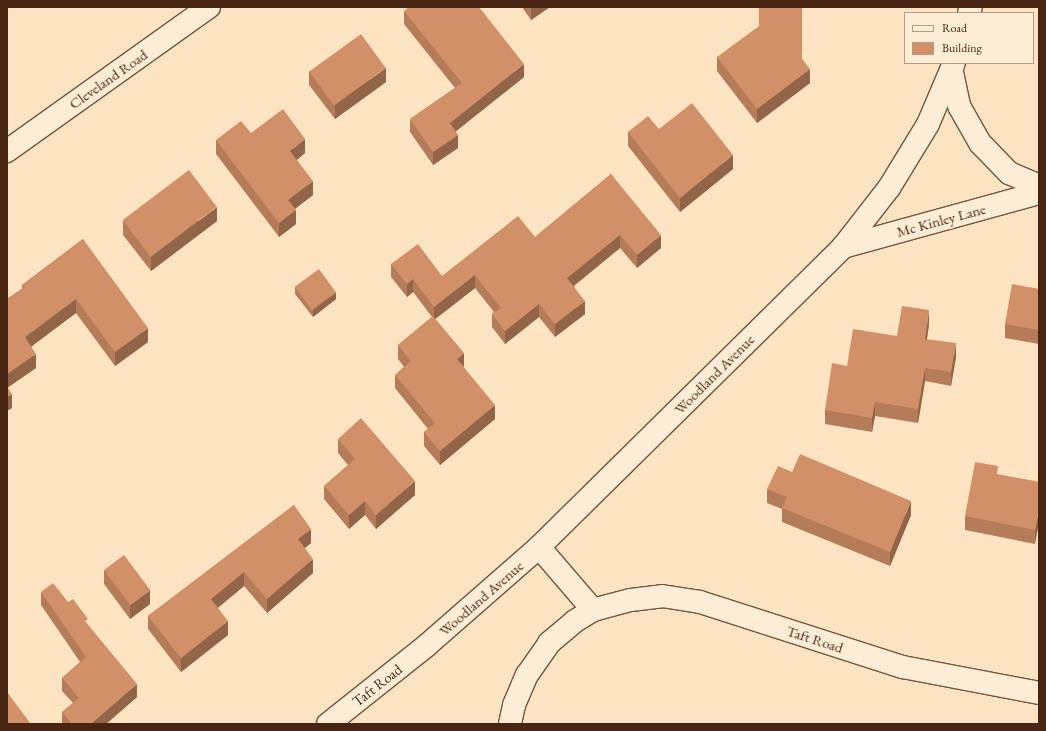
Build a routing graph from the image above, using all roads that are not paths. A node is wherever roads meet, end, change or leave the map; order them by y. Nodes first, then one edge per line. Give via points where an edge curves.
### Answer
1 (209, 7) edge
2 (953, 67) edge
3 (7, 151) edge
4 (1039, 186) edge
5 (1039, 193) edge
6 (842, 247) junction
7 (539, 547) junction
8 (593, 610) junction
9 (426, 646) joint
10 (1039, 693) edge
11 (328, 724) edge
12 (510, 724) edge

1 - 3 street, Cleveland Road
2 - 4 street via 960,106 980,143 1009,173
2 - 6 street, Woodland Avenue via 928,124 889,188
5 - 6 street, Mc Kinley Lane
6 - 7 street, Woodland Avenue
7 - 8 street
7 - 9 street, Woodland Avenue
8 - 10 street, Taft Road via 631,600 662,596 700,602 903,667
8 - 12 street, Taft Road via 549,643 527,675 514,705
9 - 11 street, Taft Road

